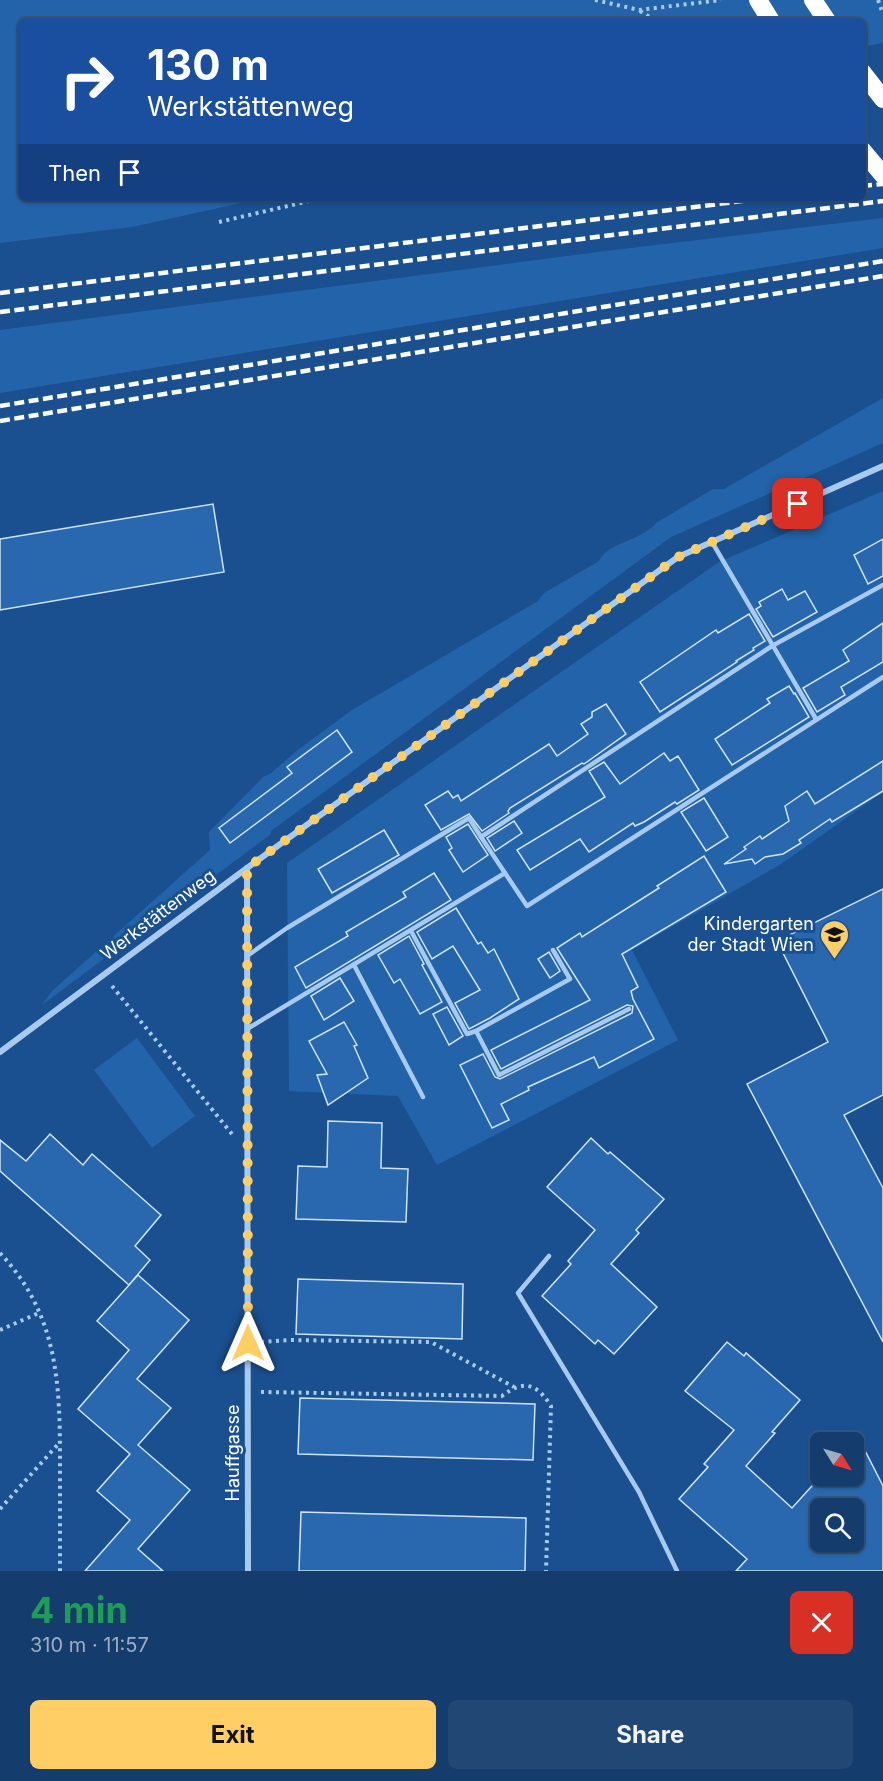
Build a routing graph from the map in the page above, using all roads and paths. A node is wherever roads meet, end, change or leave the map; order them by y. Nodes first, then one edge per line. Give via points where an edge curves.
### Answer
1 (595, 0) edge
2 (721, 0) edge
3 (758, 0) edge
4 (813, 0) edge
5 (878, 0) edge
6 (639, 10) junction
7 (883, 14) edge
8 (651, 18) edge
9 (769, 18) edge
10 (825, 18) edge
11 (866, 77) edge
12 (883, 99) edge
13 (866, 155) edge
14 (883, 175) edge
15 (309, 201) edge
16 (219, 222) dead end
17 (883, 466) edge
18 (712, 542) junction
19 (883, 585) edge
20 (772, 646) junction
21 (883, 676) edge
22 (816, 719) junction
23 (481, 837) junction
24 (247, 868) junction
25 (505, 873) junction
26 (411, 931) junction
27 (553, 950) dead end
28 (247, 956) junction
29 (354, 965) junction
30 (103, 974) junction
31 (629, 1008) dead end
32 (247, 1029) junction
33 (476, 1031) junction
34 (0, 1052) edge
35 (423, 1097) dead end
36 (247, 1154) junction
37 (0, 1253) edge
38 (549, 1256) dead end
39 (41, 1312) junction
40 (0, 1330) edge
41 (248, 1343) junction
42 (514, 1387) junction
43 (248, 1392) junction
44 (60, 1441) junction
45 (0, 1509) edge
46 (60, 1571) edge
47 (248, 1571) edge
48 (546, 1571) edge
49 (677, 1571) edge

1 - 6 path
2 - 6 path
3 - 9 highway
4 - 10 highway
5 - 7 path
6 - 8 path
11 - 12 highway
13 - 14 highway
15 - 16 path
17 - 18 street, Werkstättenweg
18 - 20 lane
18 - 24 street, Werkstättenweg via 678,557
19 - 20 lane
20 - 22 lane
20 - 23 lane
21 - 22 lane
22 - 25 lane via 527,906
23 - 25 lane
23 - 28 lane via 469,818
24 - 28 street, Hauffgasse
24 - 30 street, Werkstättenweg
25 - 26 lane
26 - 29 lane
26 - 33 lane via 467,1034
27 - 33 lane via 570,979
28 - 32 street, Hauffgasse
29 - 32 lane
29 - 35 lane
30 - 34 street, Werkstättenweg
30 - 36 path
31 - 33 lane via 499,1075
32 - 36 street, Hauffgasse
36 - 41 street, Hauffgasse
37 - 39 path
38 - 49 lane via 518,1293 639,1492
39 - 40 path
39 - 44 path via 56,1364
41 - 42 path via 430,1342
41 - 43 street, Hauffgasse
42 - 43 path via 502,1396
42 - 48 path via 530,1386 542,1391 551,1406
43 - 47 street, Hauffgasse
44 - 45 path
44 - 46 path

